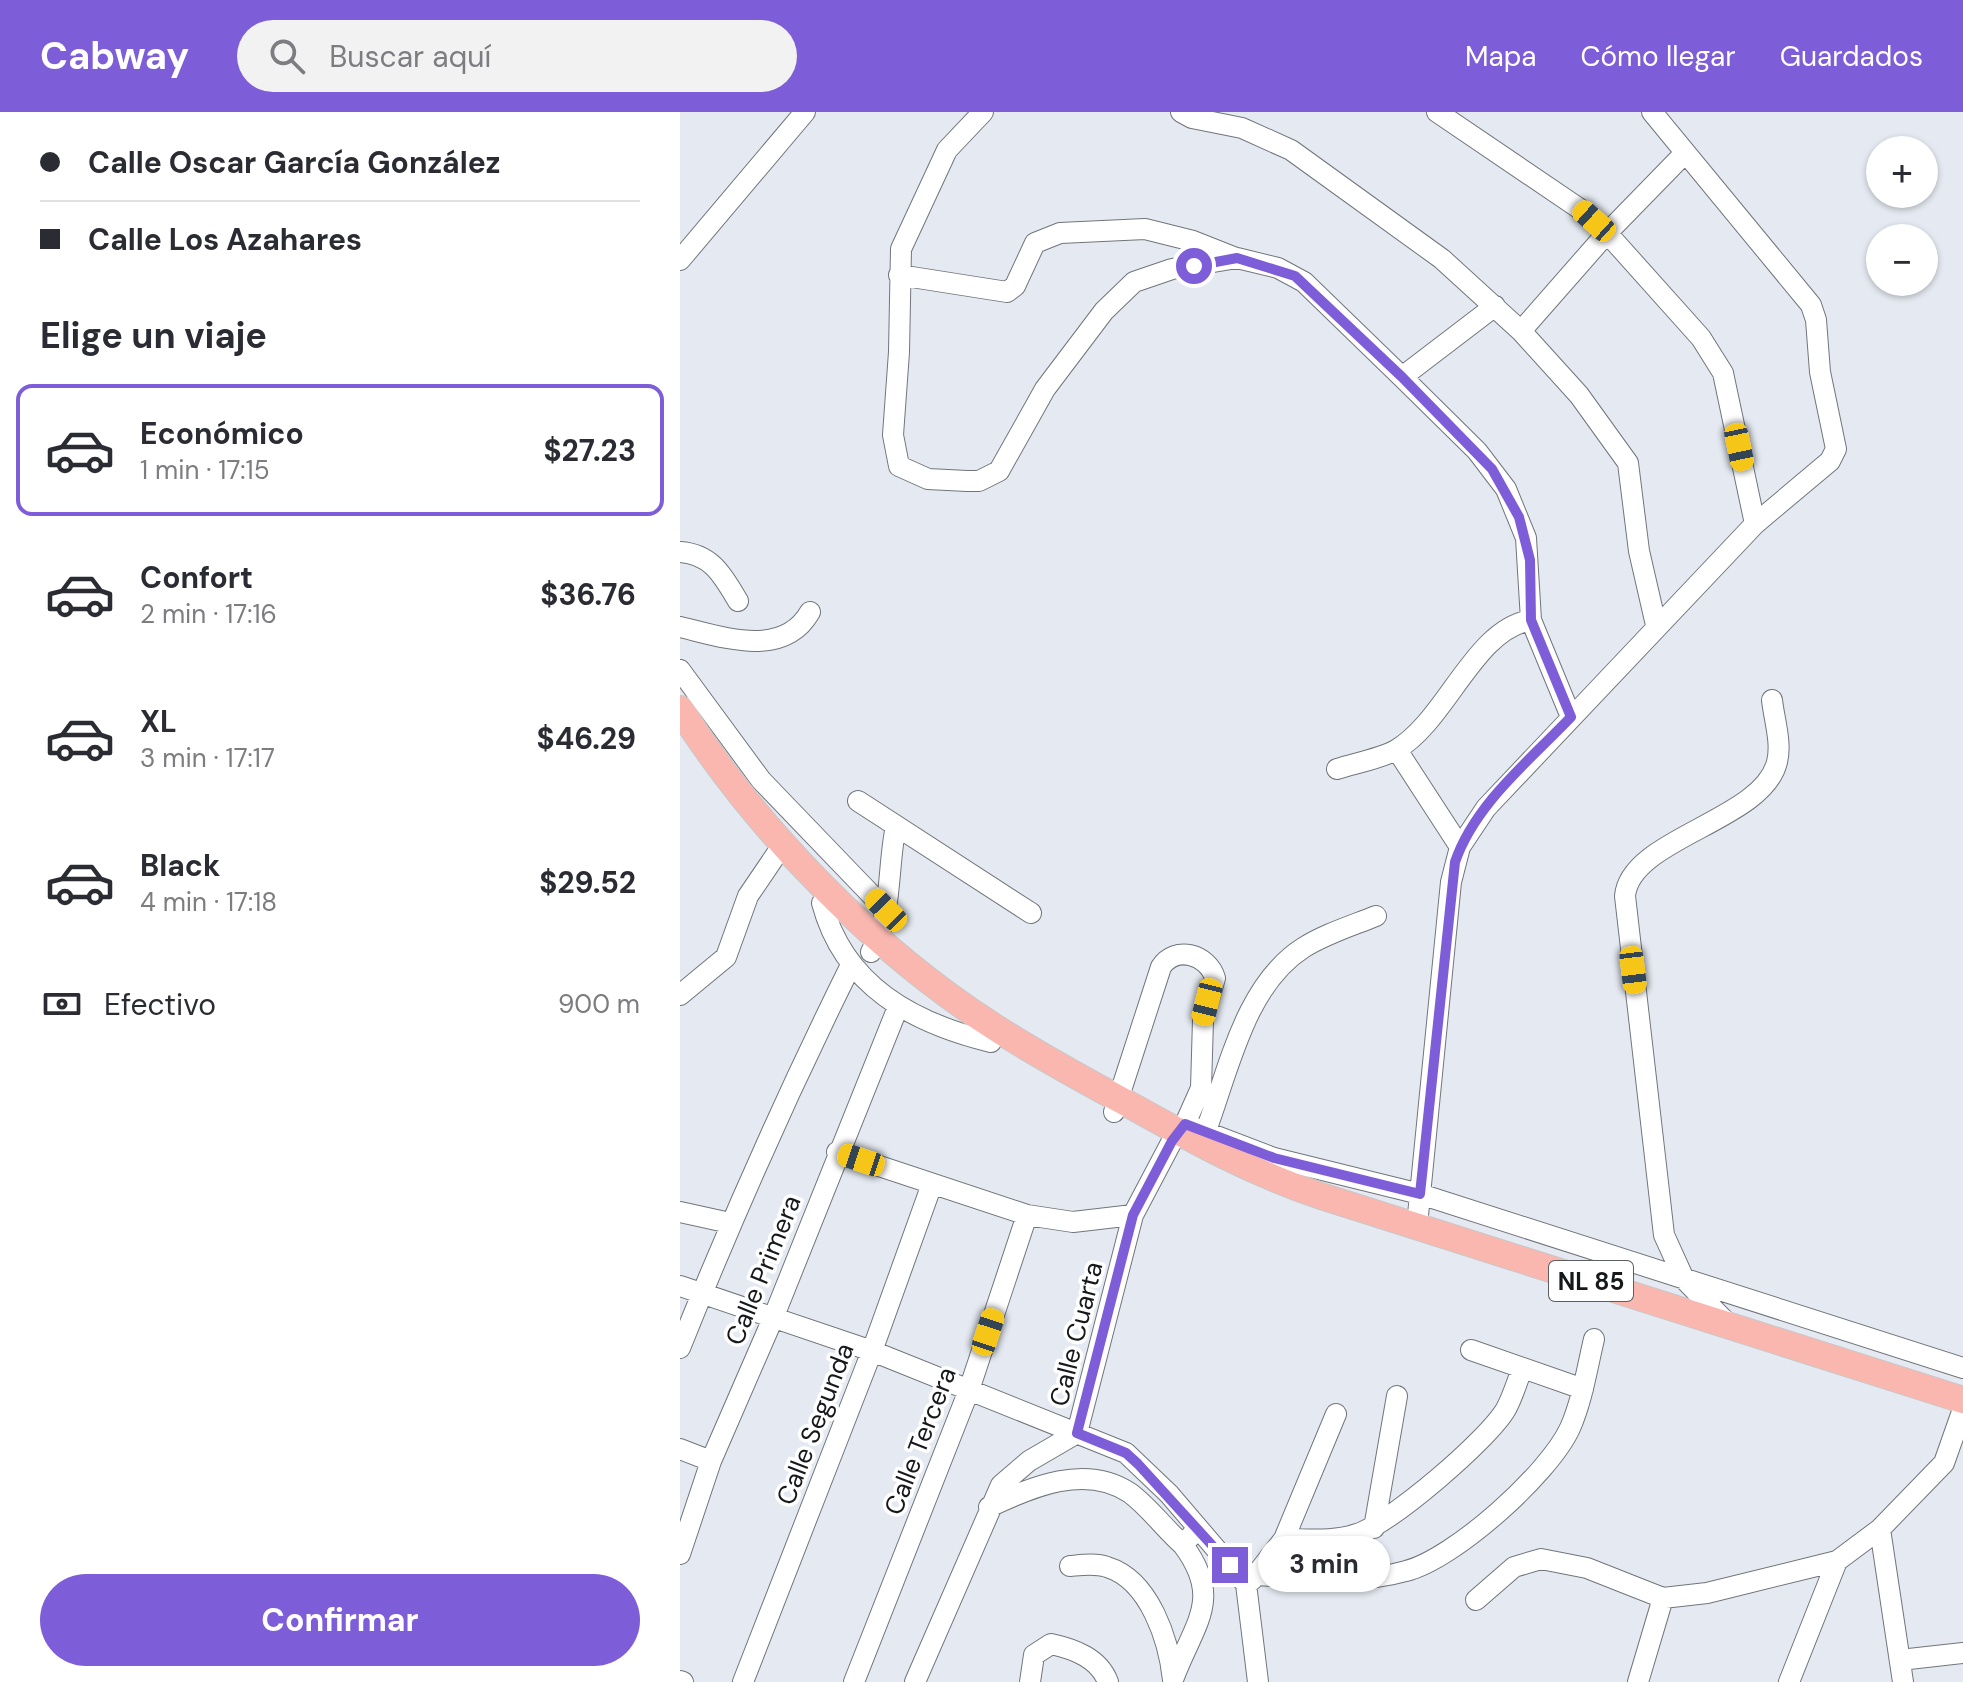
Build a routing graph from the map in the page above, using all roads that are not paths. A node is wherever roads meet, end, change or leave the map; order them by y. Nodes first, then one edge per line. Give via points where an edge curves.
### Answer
1 (805, 112) edge
2 (983, 112) edge
3 (1181, 112) edge
4 (1437, 112) edge
5 (1652, 112) edge
6 (1247, 120) edge
7 (1685, 153) junction
8 (1607, 233) junction
9 (1237, 258) junction
10 (680, 260) edge
11 (899, 275) junction
12 (1495, 306) junction
13 (1521, 331) junction
14 (1402, 377) junction
15 (1755, 524) junction
16 (680, 552) edge
17 (738, 601) dead end
18 (810, 612) dead end
19 (1531, 620) junction
20 (1656, 625) junction
21 (680, 627) edge
22 (680, 670) edge
23 (1772, 700) dead end
24 (680, 709) edge
25 (1571, 717) junction
26 (680, 732) edge
27 (1397, 750) junction
28 (1337, 769) dead end
29 (858, 801) dead end
30 (896, 826) junction
31 (1460, 847) junction
32 (780, 848) junction
33 (886, 910) junction
34 (1031, 913) dead end
35 (1376, 916) dead end
36 (867, 951) junction
37 (680, 995) edge
38 (898, 1007) junction
39 (991, 1042) junction
40 (1117, 1106) junction
41 (1194, 1140) junction
42 (837, 1152) junction
43 (932, 1184) junction
44 (1420, 1194) junction
45 (680, 1212) edge
46 (1027, 1215) junction
47 (1133, 1215) junction
48 (730, 1223) junction
49 (1417, 1225) junction
50 (1684, 1279) junction
51 (680, 1286) edge
52 (702, 1292) junction
53 (774, 1316) junction
54 (1728, 1324) junction
55 (1594, 1339) dead end
56 (680, 1348) edge
57 (1471, 1350) dead end
58 (872, 1351) junction
59 (1963, 1368) edge
60 (1522, 1369) junction
61 (1583, 1389) junction
62 (969, 1390) junction
63 (1397, 1396) dead end
64 (1963, 1400) edge
65 (1963, 1409) edge
66 (1336, 1414) dead end
67 (1077, 1433) junction
68 (680, 1449) edge
69 (711, 1461) junction
70 (989, 1507) junction
71 (1198, 1528) junction
72 (1374, 1528) junction
73 (1880, 1529) junction
74 (1284, 1539) junction
75 (1183, 1545) junction
76 (680, 1554) edge
77 (1837, 1561) junction
78 (1070, 1566) dead end
79 (1252, 1579) junction
80 (1663, 1598) junction
81 (1476, 1600) dead end
82 (1963, 1653) edge
83 (1900, 1660) junction
84 (1173, 1681) edge
85 (743, 1682) edge
86 (854, 1682) edge
87 (915, 1682) edge
88 (1030, 1682) edge
89 (1108, 1682) edge
90 (1258, 1682) edge
91 (1638, 1682) edge
92 (1789, 1682) edge
93 (1903, 1682) edge

1 - 10 street
2 - 11 street via 947,150 901,249
3 - 6 street via 1192,118
4 - 8 street via 1557,192
5 - 7 street
6 - 12 street via 1442,259
7 - 8 street
7 - 15 street via 1811,305 1816,320 1820,372 1837,442 1830,461
8 - 13 street
8 - 15 street via 1713,354 1728,395
9 - 11 street via 1145,229 1073,231 1035,243 1007,292
9 - 11 street via 1148,275 1120,293 1045,389 1006,462 979,481 928,479 899,466 893,435
9 - 14 street via 1295,276
12 - 13 street
12 - 14 street
13 - 20 street via 1579,395 1628,463 1639,551
14 - 19 street via 1477,451 1506,489 1526,538
15 - 20 street
16 - 17 street via 712,562
18 - 21 street via 801,628 781,639 749,641
19 - 25 street
19 - 27 street via 1512,624 1498,635
20 - 25 street
22 - 33 street via 761,780
23 - 50 street via 1778,759 1767,784 1641,864 1626,885 1664,1235
24 - 32 main road, NL 85
25 - 31 street via 1486,808
26 - 32 main road, NL 85 via 721,789
27 - 28 street
27 - 31 street
29 - 30 street
30 - 33 street
30 - 34 street
31 - 44 street via 1451,882
32 - 36 main road, NL 85
32 - 36 main road, NL 85
32 - 37 street via 748,896 726,957
33 - 36 street
35 - 41 street via 1301,949 1272,978
36 - 38 street
36 - 39 main road, NL 85
36 - 40 main road, NL 85
36 - 48 street via 813,1038
38 - 39 street via 935,1027
38 - 42 street, Calle Primera
39 - 40 main road, NL 85 via 1036,1071
40 - 41 main road, NL 85
40 - 41 street via 1161,967 1171,956 1184,953 1204,961 1215,978 1203,1020
41 - 44 street
41 - 47 street, Calle Cuarta
41 - 49 main road, NL 85 via 1277,1182
42 - 43 street
42 - 53 street, Calle Primera
43 - 46 street
43 - 58 street, Calle Segunda
44 - 49 street
44 - 50 street
45 - 48 street
46 - 47 street via 1073,1222
46 - 62 street, Calle Tercera
47 - 67 street, Calle Cuarta
48 - 52 street
49 - 54 main road, NL 85
50 - 54 street
50 - 59 street
51 - 52 street
52 - 53 street
52 - 56 street
53 - 58 street
53 - 69 street, Calle Primera
54 - 64 main road, NL 85
55 - 61 street
57 - 60 street
58 - 62 street
58 - 85 street, Calle Segunda
60 - 61 street
60 - 72 street via 1496,1423
61 - 79 street via 1570,1427 1545,1468 1479,1526 1426,1563 1362,1580
62 - 67 street
62 - 86 street, Calle Tercera
63 - 72 street
65 - 73 street via 1944,1463
66 - 74 street
67 - 70 street, Calle Cuarta via 1010,1476
67 - 71 street via 1126,1453
68 - 69 street
69 - 76 street, Calle Primera
70 - 75 street via 1044,1484 1083,1479 1111,1483 1132,1495
70 - 87 street, Calle Cuarta
71 - 75 street
71 - 79 street
72 - 74 street via 1334,1540
73 - 77 street
73 - 83 street
74 - 79 street
75 - 84 street via 1200,1568 1203,1603
77 - 80 street via 1707,1593
77 - 92 street
78 - 84 street via 1104,1565 1128,1579 1164,1632
79 - 90 street
80 - 81 street via 1587,1568 1541,1559 1514,1567
80 - 91 street
82 - 83 street
83 - 93 street
88 - 89 street via 1034,1655 1051,1644 1088,1657

